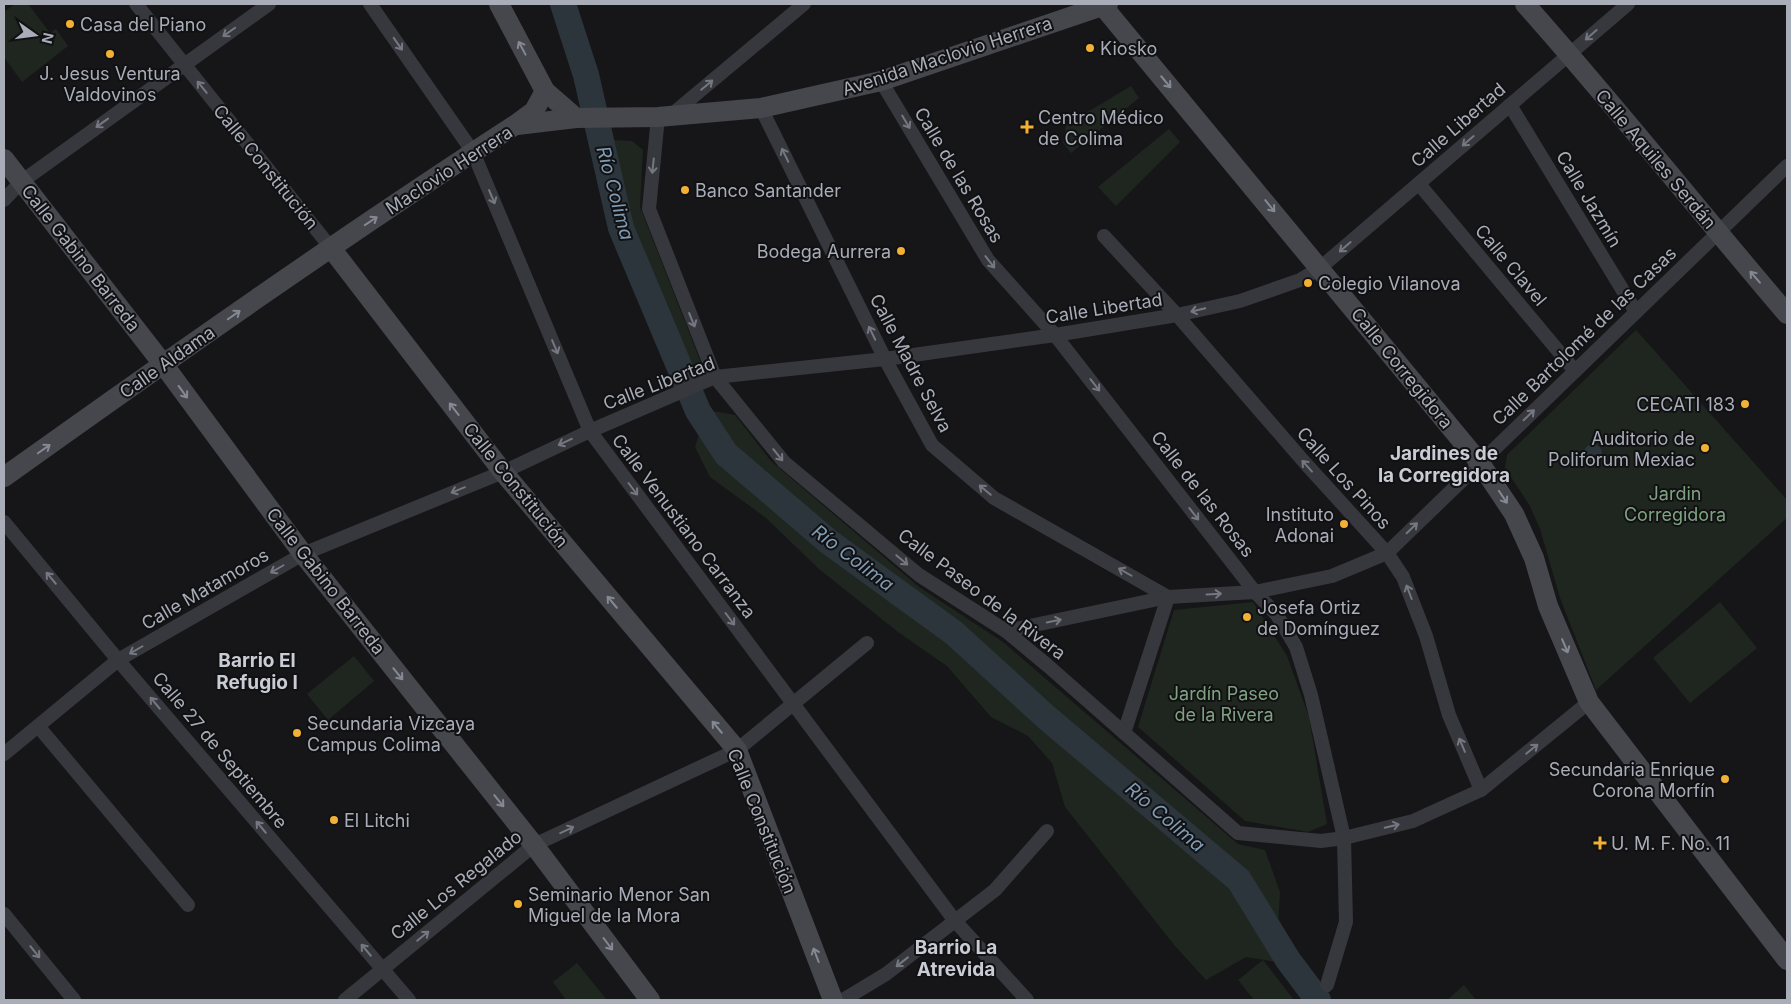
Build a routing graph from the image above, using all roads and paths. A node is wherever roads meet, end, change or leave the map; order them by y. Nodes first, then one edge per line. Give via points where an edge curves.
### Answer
1 (136, 4) edge
2 (269, 4) edge
3 (370, 4) edge
4 (499, 4) edge
5 (804, 4) edge
6 (1104, 4) edge
7 (1524, 4) edge
8 (1628, 4) edge
9 (1570, 54) junction
10 (184, 64) junction
11 (881, 80) junction
12 (545, 91) junction
13 (1510, 105) junction
14 (761, 108) junction
15 (657, 117) junction
16 (576, 118) junction
17 (515, 125) junction
18 (473, 152) junction
19 (4, 159) edge
20 (1787, 166) edge
21 (21, 182) junction
22 (1419, 184) junction
23 (4, 200) edge
24 (1717, 233) junction
25 (1104, 236) dead end
26 (331, 248) junction
27 (1320, 268) junction
28 (1636, 312) junction
29 (1787, 314) edge
30 (1177, 315) junction
31 (1055, 335) junction
32 (885, 359) junction
33 (163, 364) junction
34 (1575, 371) junction
35 (715, 377) junction
36 (590, 431) junction
37 (1480, 463) junction
38 (503, 472) junction
39 (4, 477) edge
40 (4, 522) edge
41 (1387, 553) junction
42 (303, 554) junction
43 (1255, 592) junction
44 (1168, 597) junction
45 (1006, 631) junction
46 (867, 642) dead end
47 (118, 660) junction
48 (1589, 702) junction
49 (793, 704) junction
50 (38, 726) junction
51 (1124, 733) junction
52 (736, 750) junction
53 (4, 754) edge
54 (1481, 790) junction
55 (1047, 831) dead end
56 (1344, 838) junction
57 (534, 845) junction
58 (188, 905) dead end
59 (4, 914) edge
60 (955, 921) junction
61 (1787, 960) edge
62 (383, 970) junction
63 (1327, 985) dead end
64 (74, 1000) edge
65 (345, 1000) edge
66 (409, 1000) edge
67 (650, 1000) edge
68 (834, 1000) edge
69 (843, 1000) edge
70 (1027, 1000) edge

1 - 10 street, Calle Constitución
2 -> 10 street
3 -> 18 street, Calle Venustiano Carranza
12 -> 4 street
15 -> 5 street
6 - 11 street, Avenida Maclovio Herrera
6 -> 27 street, Calle Corregidora
7 - 9 street, Calle Aquiles Serdán
8 -> 9 street, Calle Libertad
9 - 13 street, Calle Libertad
9 - 24 street, Calle Aquiles Serdán
10 -> 21 street
26 -> 10 street, Calle Constitución
11 - 14 street, Avenida Maclovio Herrera
11 -> 31 street, Calle de las Rosas via 988,260
12 - 16 street
12 - 17 street via 534,110
13 -> 22 street, Calle Libertad
13 - 28 street, Calle Jazmín
14 - 15 street, Avenida Maclovio Herrera
32 -> 14 street, Calle Madre Selva
15 - 16 street, Avenida Maclovio Herrera
15 -> 35 street, Calle Paseo de la Rivera via 649,209
16 - 17 street, Maclovio Herrera
17 - 18 street, Maclovio Herrera
26 -> 18 street, Maclovio Herrera
18 -> 36 street, Calle Venustiano Carranza
19 - 21 street, Calle Gabino Barreda
20 - 24 street, Calle Bartolomé de las Casas
21 - 23 street
21 - 33 street, Calle Gabino Barreda
22 -> 27 street, Calle Libertad
22 - 34 street, Calle Clavel
24 - 28 street, Calle Bartolomé de las Casas
29 -> 24 street, Calle Aquiles Serdán
25 - 30 street, Calle Los Pinos
33 -> 26 street, Calle Aldama
38 -> 26 street, Calle Constitución
27 -> 30 street, Calle Libertad via 1300,280 1240,301
27 - 37 street, Calle Corregidora
28 - 34 street, Calle Bartolomé de las Casas
30 - 31 street, Calle Libertad
41 -> 30 street, Calle Los Pinos
31 - 32 street, Calle Libertad
31 -> 43 street, Calle de las Rosas
32 - 35 street, Calle Libertad
44 -> 32 street, Calle Madre Selva via 1002,503 932,446
39 -> 33 street, Calle Aldama
33 -> 42 street, Calle Gabino Barreda
37 -> 34 street, Calle Bartolomé de las Casas
35 - 36 street, Calle Libertad
35 -> 45 street, Calle Paseo de la Rivera via 784,462 919,575
36 -> 38 street, Calle Libertad
36 -> 49 street, Calle Venustiano Carranza
41 -> 37 street, Calle Bartolomé de las Casas
37 -> 48 street, Calle Corregidora via 1514,514 1534,558 1548,606
38 -> 42 street, Calle Matamoros
52 -> 38 street, Calle Constitución
47 -> 40 street, Calle 27 de Septiembre
41 - 43 street, Calle Bartolomé de las Casas via 1332,576
54 -> 41 street, Calle Los Pinos via 1449,715 1410,594
42 -> 47 street, Calle Matamoros
42 -> 57 street, Calle Gabino Barreda
44 -> 43 street, Calle Bartolomé de las Casas
43 - 56 street, Calle de las Rosas via 1277,615 1296,647 1311,694
45 -> 44 street, Calle Bartolomé de las Casas
44 - 51 street
45 - 51 street, Calle Paseo de la Rivera
46 - 49 street, Calle Los Regalado
47 - 50 street, Calle Matamoros
62 -> 47 street, Calle 27 de Septiembre
54 -> 48 street, Calle Paseo de la Rivera
48 - 61 street, Calle Corregidora
49 - 52 street, Calle Los Regalado
49 - 60 street, Calle Venustiano Carranza
50 - 53 street, Calle Matamoros
50 - 58 street
51 - 56 street, Calle Paseo de la Rivera via 1238,833 1321,841
57 -> 52 street, Calle Los Regalado
68 -> 52 street, Calle Constitución
56 -> 54 street, Calle Paseo de la Rivera via 1413,821
55 - 60 street via 995,890
56 - 63 street, Calle de las Rosas via 1346,922
62 -> 57 street, Calle Los Regalado
57 -> 67 street, Calle Gabino Barreda
59 -> 64 street
60 -> 69 street via 886,974
60 - 70 street, Calle Venustiano Carranza
62 - 65 street, Calle Los Regalado
62 - 66 street, Calle 27 de Septiembre

